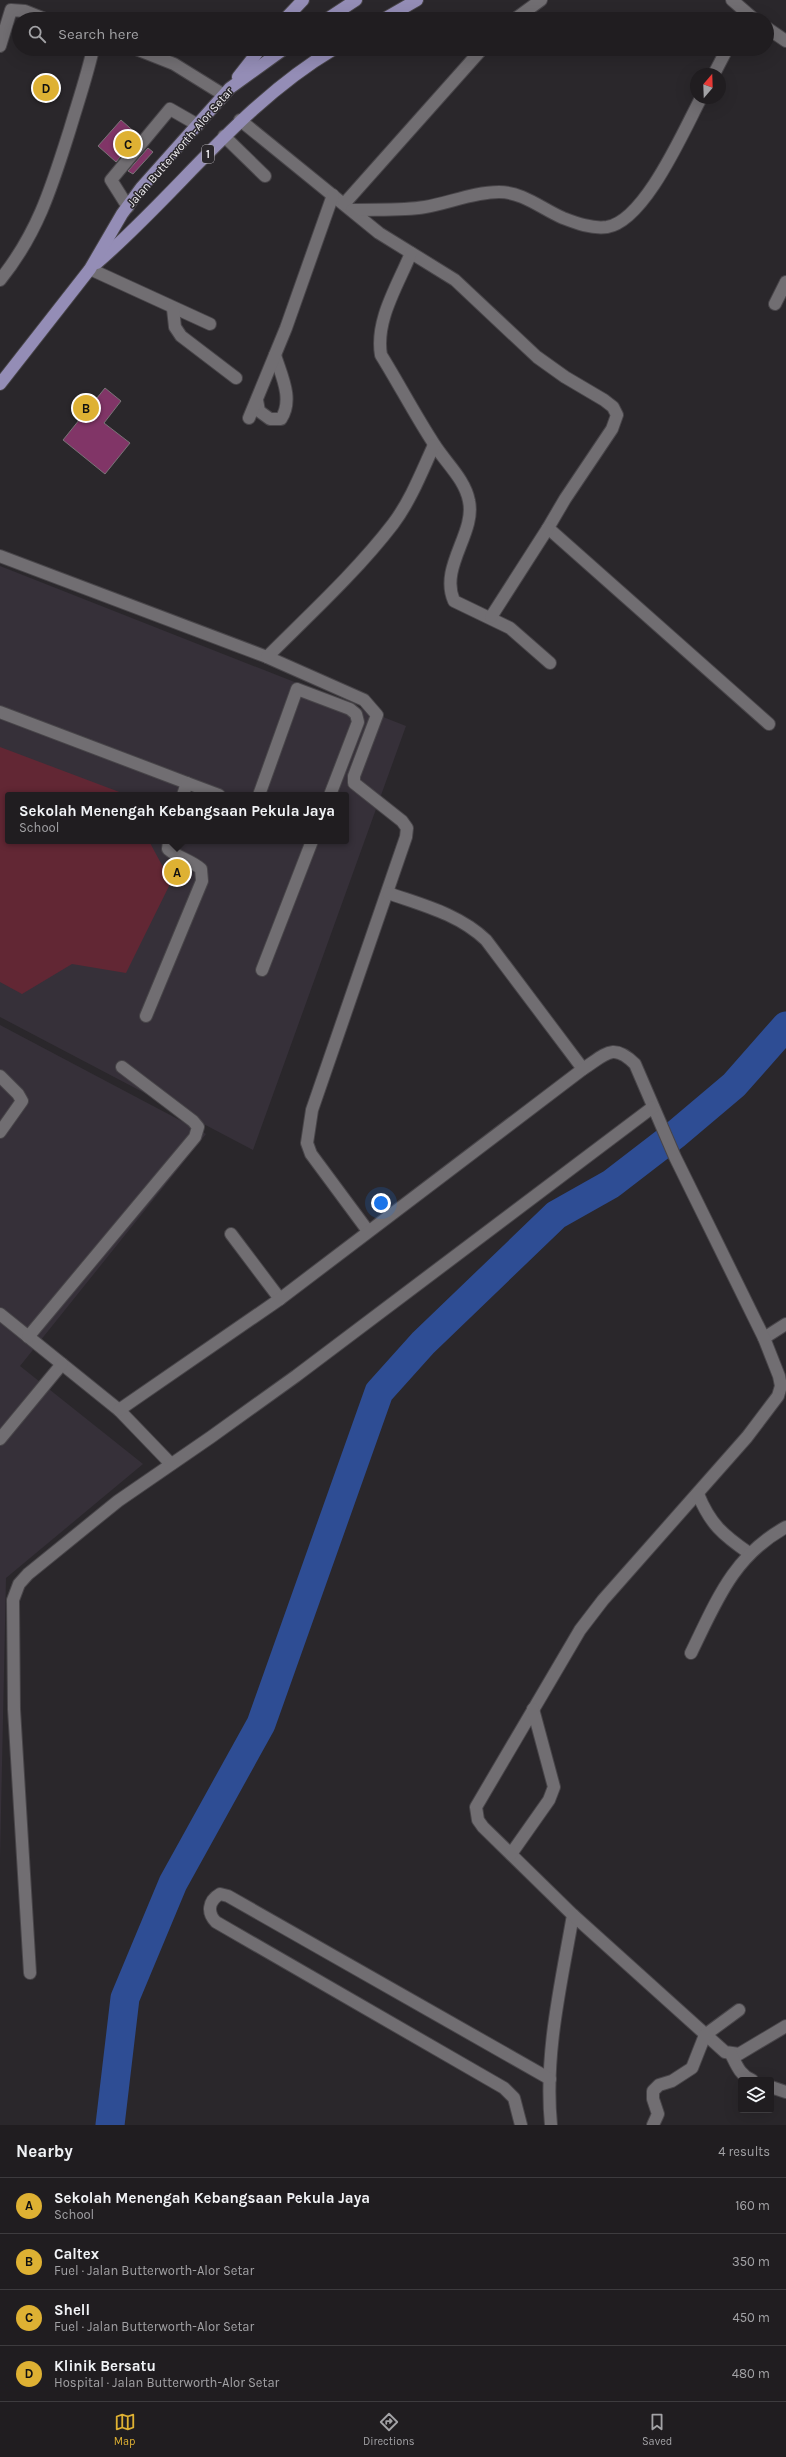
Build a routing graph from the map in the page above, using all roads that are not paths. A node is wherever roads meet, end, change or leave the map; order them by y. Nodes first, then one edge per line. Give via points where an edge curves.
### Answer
1 (303, 0) edge
2 (356, 0) edge
3 (417, 0) edge
4 (541, 0) edge
5 (732, 0) edge
6 (26, 12) edge
7 (292, 12) edge
8 (338, 12) edge
9 (396, 12) edge
10 (525, 12) edge
11 (743, 12) edge
12 (774, 33) edge
13 (786, 41) edge
14 (0, 46) edge
15 (90, 56) edge
16 (154, 56) edge
17 (254, 56) edge
18 (274, 56) edge
19 (324, 56) edge
20 (476, 56) edge
21 (723, 56) edge
22 (717, 68) edge
23 (227, 91) junction
24 (698, 104) edge
25 (240, 120) junction
26 (198, 125) junction
27 (224, 136) junction
28 (265, 176) dead end
29 (333, 195) junction
30 (128, 207) junction
31 (348, 207) junction
32 (411, 253) junction
33 (90, 268) junction
34 (0, 280) edge
35 (786, 282) edge
36 (775, 304) dead end
37 (173, 309) junction
38 (210, 324) dead end
39 (274, 355) junction
40 (236, 378) dead end
41 (0, 384) edge
42 (256, 400) junction
43 (249, 418) dead end
44 (434, 445) junction
45 (548, 528) junction
46 (0, 556) edge
47 (491, 617) junction
48 (266, 657) junction
49 (550, 663) dead end
50 (0, 712) edge
51 (769, 724) dead end
52 (187, 783) junction
53 (184, 792) edge
54 (211, 792) edge
55 (260, 792) edge
56 (331, 792) edge
57 (169, 844) edge
58 (311, 844) edge
59 (388, 893) junction
60 (262, 970) dead end
61 (146, 1016) dead end
62 (122, 1067) dead end
63 (583, 1069) junction
64 (0, 1076) edge
65 (653, 1107) junction
66 (0, 1132) edge
67 (368, 1231) junction
68 (232, 1234) dead end
69 (280, 1299) junction
70 (0, 1314) edge
71 (786, 1324) edge
72 (28, 1337) junction
73 (764, 1338) junction
74 (62, 1364) junction
75 (784, 1385) edge
76 (119, 1410) junction
77 (0, 1439) edge
78 (171, 1464) junction
79 (698, 1494) junction
80 (786, 1527) edge
81 (749, 1553) junction
82 (691, 1653) dead end
83 (533, 1709) junction
84 (511, 1854) junction
85 (573, 1915) junction
86 (30, 1973) dead end
87 (739, 2010) dead end
88 (786, 2026) edge
89 (706, 2034) junction
90 (731, 2054) junction
91 (746, 2077) edge
92 (550, 2079) junction
93 (774, 2088) edge
94 (786, 2092) edge
95 (521, 2125) edge
96 (552, 2125) edge
97 (653, 2125) edge

1 - 7 main road
2 - 8 main road
3 - 9 main road
4 - 10 street
5 - 11 street
6 - 14 street via 12,10
12 - 13 street
15 - 34 street via 59,164 42,211 23,250
16 - 23 street
17 - 23 main road
18 - 23 main road, Jalan Butterworth-Alor Setar / 1
19 - 25 main road, Jalan Butterworth-Alor Setar / 1 via 284,83
20 - 31 street
21 - 22 street
23 - 26 main road, Jalan Butterworth-Alor Setar / 1
24 - 31 street via 658,179 647,194 622,221 607,227 585,225 562,218 521,197 498,192 424,207
25 - 27 main road, Jalan Butterworth-Alor Setar / 1
25 - 29 street
26 - 30 main road, Jalan Butterworth-Alor Setar / 1
26 - 30 street via 170,109 111,180
27 - 28 street
27 - 33 main road, Jalan Butterworth-Alor Setar / 1 via 136,229
29 - 31 street
29 - 39 street
30 - 33 main road, Jalan Butterworth-Alor Setar / 1
31 - 32 street via 379,233
32 - 44 street via 382,322 378,339 381,355
32 - 45 street via 455,280 537,357 604,400 613,407 617,415 612,429 564,499
33 - 37 street
33 - 41 main road, 1
35 - 36 street
37 - 38 street
37 - 40 street via 175,327 181,336
39 - 42 street
39 - 42 street via 288,399 286,411 281,418 270,419 259,411
42 - 43 street
44 - 47 street via 464,486 470,502 469,520 461,539 449,591 454,601
44 - 48 street via 405,506 394,523 329,595
45 - 47 street
45 - 51 street
46 - 48 street
47 - 49 street via 510,628
48 - 59 street via 364,700 371,705 377,716 354,776 354,783 402,821 407,828
50 - 52 street
52 - 53 street
52 - 54 street
55 - 56 street via 297,690 350,709 356,714 358,722
57 - 61 street via 168,849 177,856 194,862 201,869 202,881
58 - 60 street
59 - 63 street via 450,915 472,926 486,940
59 - 67 street via 312,1110 307,1136 311,1154
62 - 72 street via 193,1121 198,1127 195,1137
63 - 65 street via 609,1052 621,1052 635,1064
63 - 67 street
64 - 66 street via 22,1101
65 - 73 street
65 - 78 street via 296,1376
67 - 69 street
68 - 69 street
69 - 76 street
70 - 72 street
71 - 73 street
72 - 74 street
73 - 75 street
74 - 76 street
74 - 77 street
75 - 79 street via 766,1412
76 - 78 street
78 - 86 street via 118,1501 28,1574 18,1584 13,1600 14,1709
79 - 81 street via 713,1524
79 - 83 street via 580,1630
80 - 81 street
81 - 82 street via 731,1574
83 - 84 street via 554,1787 549,1800
83 - 84 street via 476,1807 478,1820 483,1827
84 - 85 street
85 - 89 street
85 - 92 street via 555,2020
87 - 89 street
88 - 90 street via 739,2054
89 - 90 street via 724,2052
89 - 97 street via 692,2068 672,2081 659,2085 653,2091 658,2114
90 - 91 street via 739,2070
92 - 95 street via 228,1896 220,1894 214,1897 209,1910 216,1922 504,2088 514,2098
92 - 96 street
93 - 94 street

